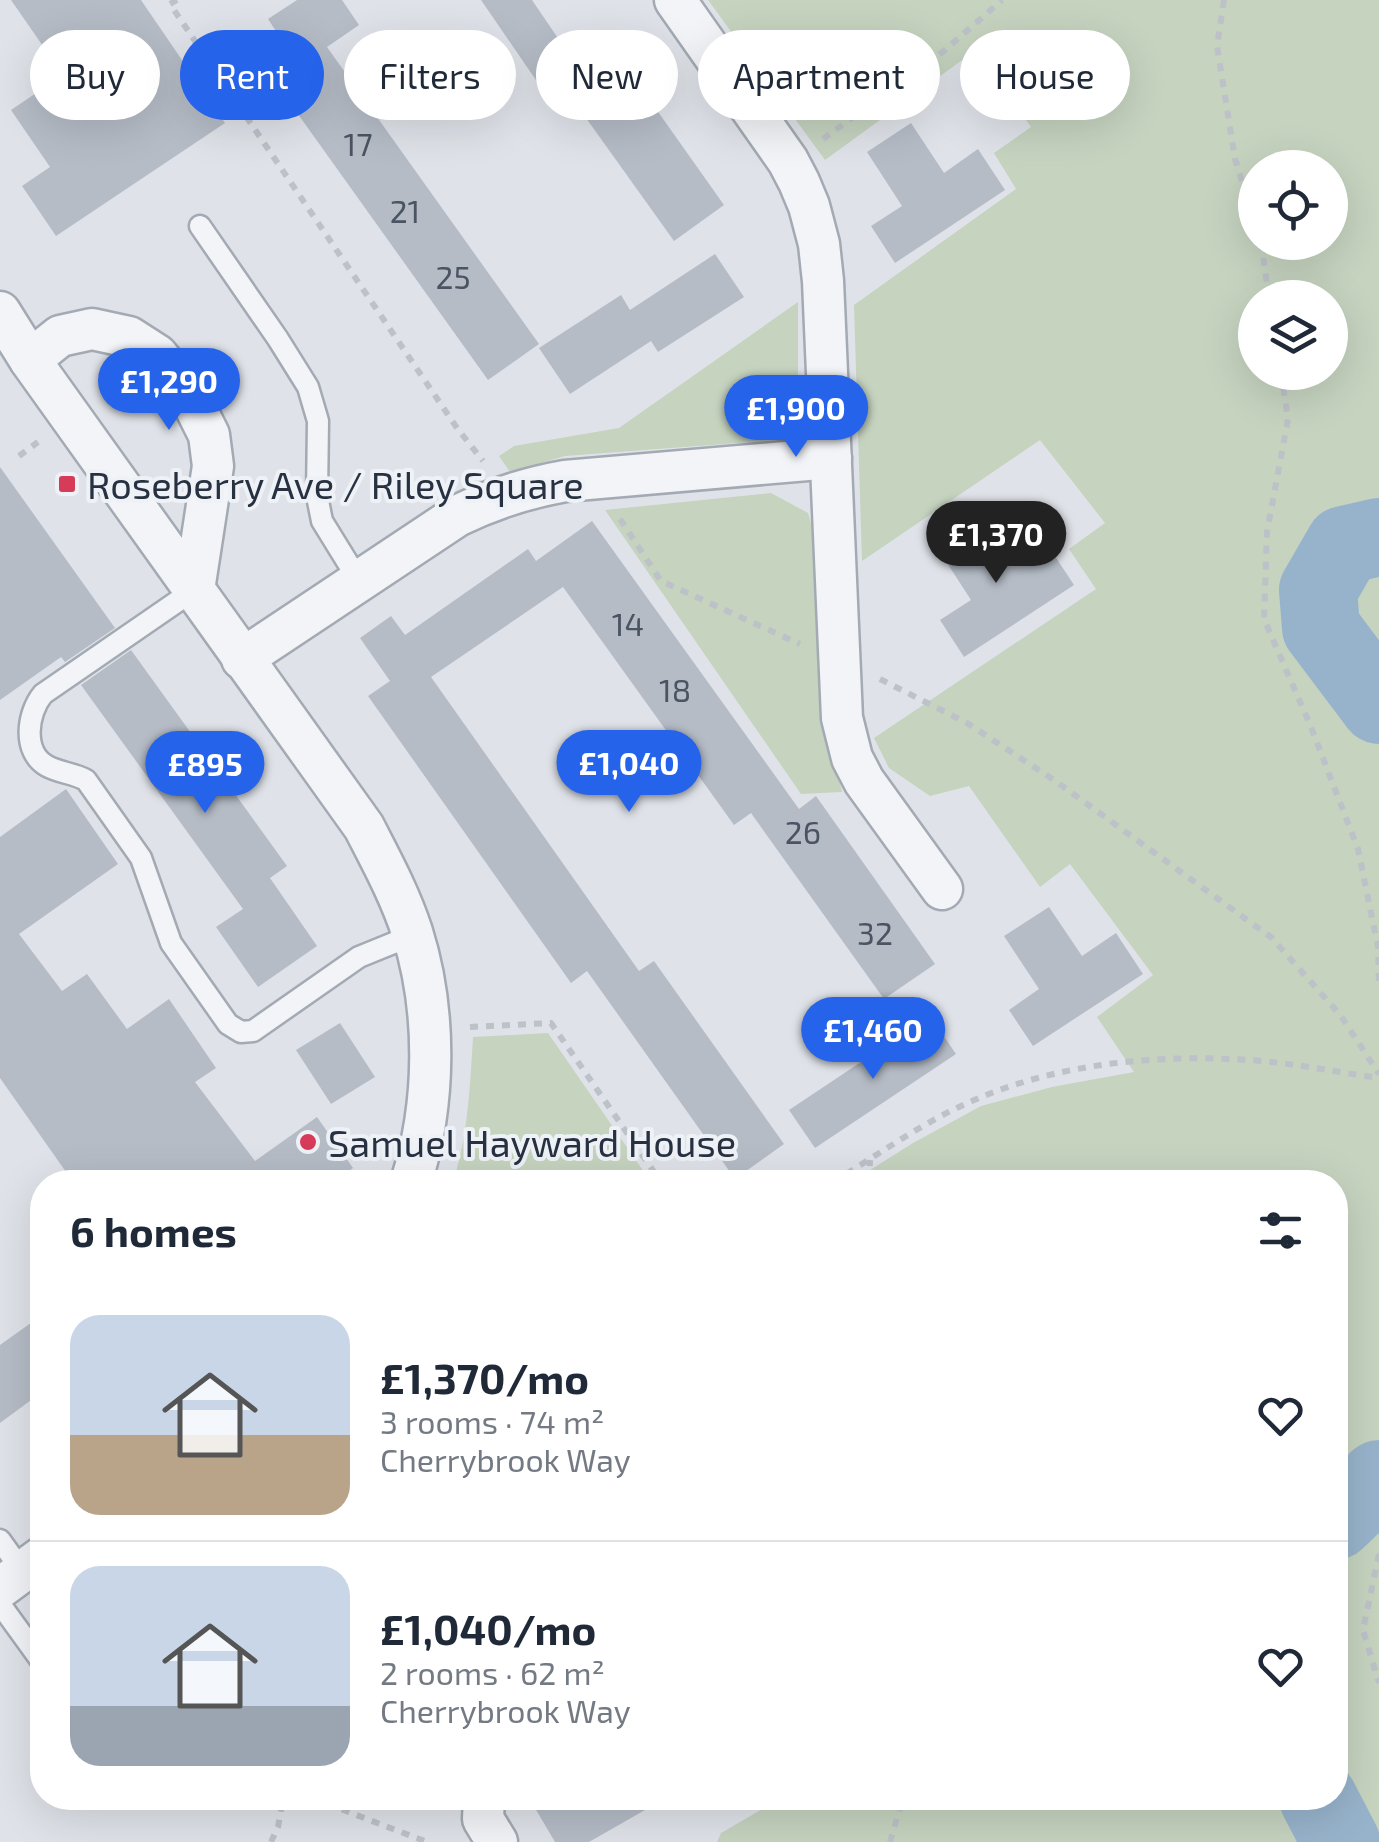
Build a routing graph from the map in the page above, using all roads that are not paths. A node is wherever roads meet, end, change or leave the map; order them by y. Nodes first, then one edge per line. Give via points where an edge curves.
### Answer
1 (674, 0) edge
2 (200, 226) dead end
3 (0, 312) edge
4 (30, 360) junction
5 (831, 458) junction
6 (359, 581) junction
7 (194, 590) junction
8 (242, 659) junction
9 (942, 889) dead end
10 (413, 935) junction
11 (414, 1170) edge
12 (13, 1572) edge
13 (30, 1625) edge
14 (483, 1810) edge
15 (497, 1842) edge

1 - 5 street via 788,161 809,206 823,281
2 - 6 lane via 308,387 318,422 322,522
3 - 4 street
4 - 7 street
4 - 7 street via 60,336 92,328 143,346 188,393 209,435 213,466
5 - 6 street via 565,481 508,494 457,516
5 - 9 street via 842,718 852,758
6 - 8 street
7 - 8 street
7 - 10 lane via 43,694 30,722 36,756 86,780 140,858 171,943 228,1024 241,1032 253,1031 359,957
8 - 10 street via 364,828
10 - 11 street via 429,1031 425,1123
12 - 13 lane
14 - 15 street

